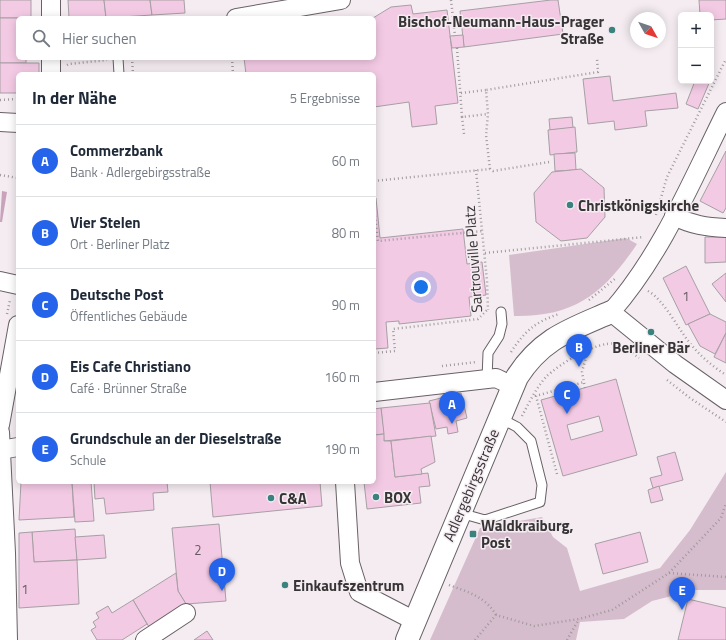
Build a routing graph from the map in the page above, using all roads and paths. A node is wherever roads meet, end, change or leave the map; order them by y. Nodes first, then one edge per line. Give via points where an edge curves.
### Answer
1 (51, 0) edge
2 (341, 0) edge
3 (451, 0) edge
4 (266, 7) edge
5 (51, 16) edge
6 (241, 16) edge
7 (455, 36) dead end
8 (457, 48) dead end
9 (597, 59) dead end
10 (726, 59) edge
11 (102, 60) edge
12 (118, 60) edge
13 (132, 60) edge
14 (232, 60) edge
15 (56, 66) edge
16 (119, 72) edge
17 (133, 72) edge
18 (233, 72) edge
19 (486, 90) junction
20 (460, 93) junction
21 (16, 99) edge
22 (0, 100) edge
23 (726, 112) edge
24 (488, 114) junction
25 (462, 117) junction
26 (0, 122) edge
27 (16, 123) edge
28 (464, 134) dead end
29 (549, 162) dead end
30 (490, 169) junction
31 (476, 170) junction
32 (0, 175) edge
33 (16, 178) edge
34 (376, 181) edge
35 (674, 216) junction
36 (653, 220) dead end
37 (376, 225) edge
38 (726, 228) edge
39 (483, 231) junction
40 (647, 231) dead end
41 (644, 237) junction
42 (640, 242) dead end
43 (485, 253) junction
44 (638, 280) junction
45 (0, 281) edge
46 (16, 285) edge
47 (488, 309) junction
48 (501, 312) dead end
49 (611, 312) junction
50 (488, 316) dead end
51 (16, 336) edge
52 (588, 350) junction
53 (376, 353) edge
54 (645, 363) dead end
55 (669, 370) junction
56 (726, 375) edge
57 (487, 379) junction
58 (584, 382) junction
59 (513, 386) junction
60 (585, 388) dead end
61 (376, 392) edge
62 (726, 400) edge
63 (508, 422) junction
64 (726, 422) edge
65 (0, 425) edge
66 (0, 432) edge
67 (6, 449) edge
68 (558, 474) dead end
69 (345, 484) edge
70 (726, 503) edge
71 (459, 513) junction
72 (721, 518) junction
73 (726, 518) edge
74 (669, 573) junction
75 (726, 577) edge
76 (432, 578) junction
77 (186, 613) dead end
78 (496, 615) junction
79 (579, 619) junction
80 (411, 630) edge
81 (8, 640) edge
82 (145, 640) edge
83 (475, 640) edge
84 (567, 640) edge

1 - 5 street
2 - 4 street
3 - 7 path
4 - 6 street
8 - 20 path
9 - 19 path via 598,72
10 - 36 path via 667,177
11 - 15 path
12 - 16 lane
13 - 17 path
14 - 18 path
19 - 20 path
19 - 24 path
20 - 25 path
21 - 22 path
23 - 35 street
24 - 25 path
24 - 30 path via 486,135
25 - 28 path
26 - 27 street
29 - 30 path via 493,171
30 - 31 path
31 - 34 path
31 - 39 path, Sartrouville Platz
32 - 33 path
35 - 38 street via 689,224
35 - 44 street
37 - 39 path via 378,242
39 - 43 path, Sartrouville Platz
40 - 41 path
41 - 42 path
41 - 43 path
43 - 47 path, Sartrouville Platz
44 - 49 street
44 - 56 path via 658,298 690,343 709,364
45 - 46 street
47 - 50 path, Sartrouville Platz
47 - 53 path via 478,319 393,329 395,351
48 - 57 lane via 499,336 488,353
49 - 55 street
49 - 59 street, Adlergebirgsstraße via 551,339 530,360
51 - 65 street
52 - 54 path via 603,344 618,344
52 - 58 path via 582,372
52 - 63 path via 567,361 546,377
55 - 62 street
55 - 64 path via 690,398
57 - 59 street via 496,378
57 - 61 street
58 - 60 path
58 - 68 path via 536,396
59 - 63 street, Adlergebirgsstraße
63 - 71 street, Adlergebirgsstraße
63 - 71 lane via 531,441 542,485 540,502 485,520
66 - 67 street
67 - 81 street
69 - 80 street via 350,563 359,592
70 - 72 path
71 - 76 street, Adlergebirgsstraße
72 - 73 path
72 - 74 path
74 - 75 path
74 - 79 path via 612,610
76 - 78 path via 476,595 491,605
76 - 80 street, Adlergebirgsstraße
77 - 82 street
78 - 79 path via 534,626
78 - 83 path
79 - 84 path

